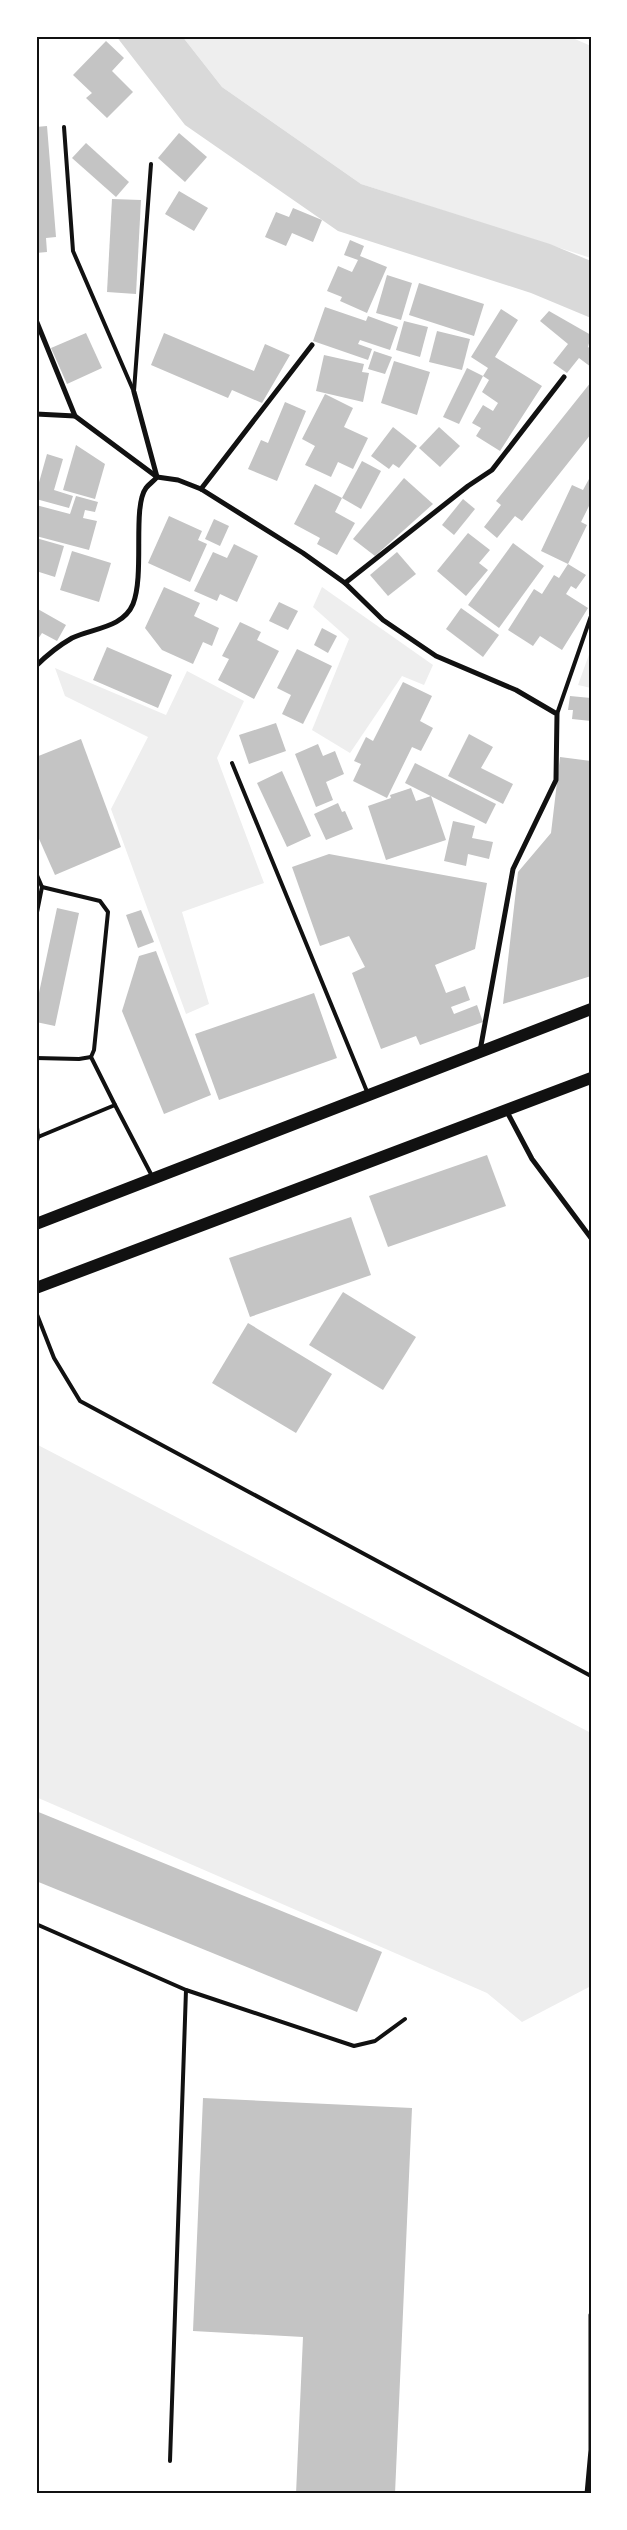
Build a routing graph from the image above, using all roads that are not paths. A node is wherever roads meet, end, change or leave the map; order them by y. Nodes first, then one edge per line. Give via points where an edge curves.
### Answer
1 (64, 127) dead end
2 (152, 164) dead end
3 (36, 320) edge
4 (312, 345) dead end
5 (564, 378) dead end
6 (134, 392) junction
7 (36, 414) edge
8 (75, 416) junction
9 (157, 477) junction
10 (200, 488) junction
11 (345, 583) junction
12 (591, 616) edge
13 (36, 666) edge
14 (557, 714) junction
15 (232, 763) dead end
16 (36, 873) edge
17 (42, 887) junction
18 (36, 917) edge
19 (591, 1009) edge
20 (480, 1051) junction
21 (92, 1057) junction
22 (36, 1058) edge
23 (591, 1078) edge
24 (369, 1096) junction
25 (115, 1105) junction
26 (506, 1110) junction
27 (36, 1118) edge
28 (38, 1137) junction
29 (36, 1146) edge
30 (153, 1178) junction
31 (36, 1224) edge
32 (591, 1238) edge
33 (36, 1288) edge
34 (36, 1312) edge
35 (591, 1676) edge
36 (36, 1924) edge
37 (186, 1990) junction
38 (405, 2019) dead end
39 (591, 2315) edge
40 (170, 2461) dead end
41 (587, 2494) edge

1 - 6 lane via 74,251
2 - 6 lane
3 - 8 street
4 - 10 street
5 - 11 street via 492,470
6 - 9 street
7 - 8 street
8 - 9 street
9 - 10 street
9 - 13 street via 146,488 140,502 139,574 132,605 121,621 72,638 48,653
10 - 11 street
11 - 14 street via 383,620 436,656 516,690
12 - 14 lane
14 - 20 street via 556,780 513,869
15 - 24 lane
16 - 17 lane
17 - 18 lane
17 - 21 lane via 100,901 108,912
19 - 20 main road
20 - 24 main road
21 - 22 lane
21 - 25 lane
23 - 26 main road
24 - 30 main road
25 - 28 lane
25 - 30 lane
26 - 32 street via 532,1159
26 - 33 main road
27 - 28 lane
28 - 29 lane
30 - 31 main road
34 - 35 lane via 54,1358 80,1400
36 - 37 lane
37 - 38 lane via 354,2046 375,2041
37 - 40 lane
39 - 41 street

